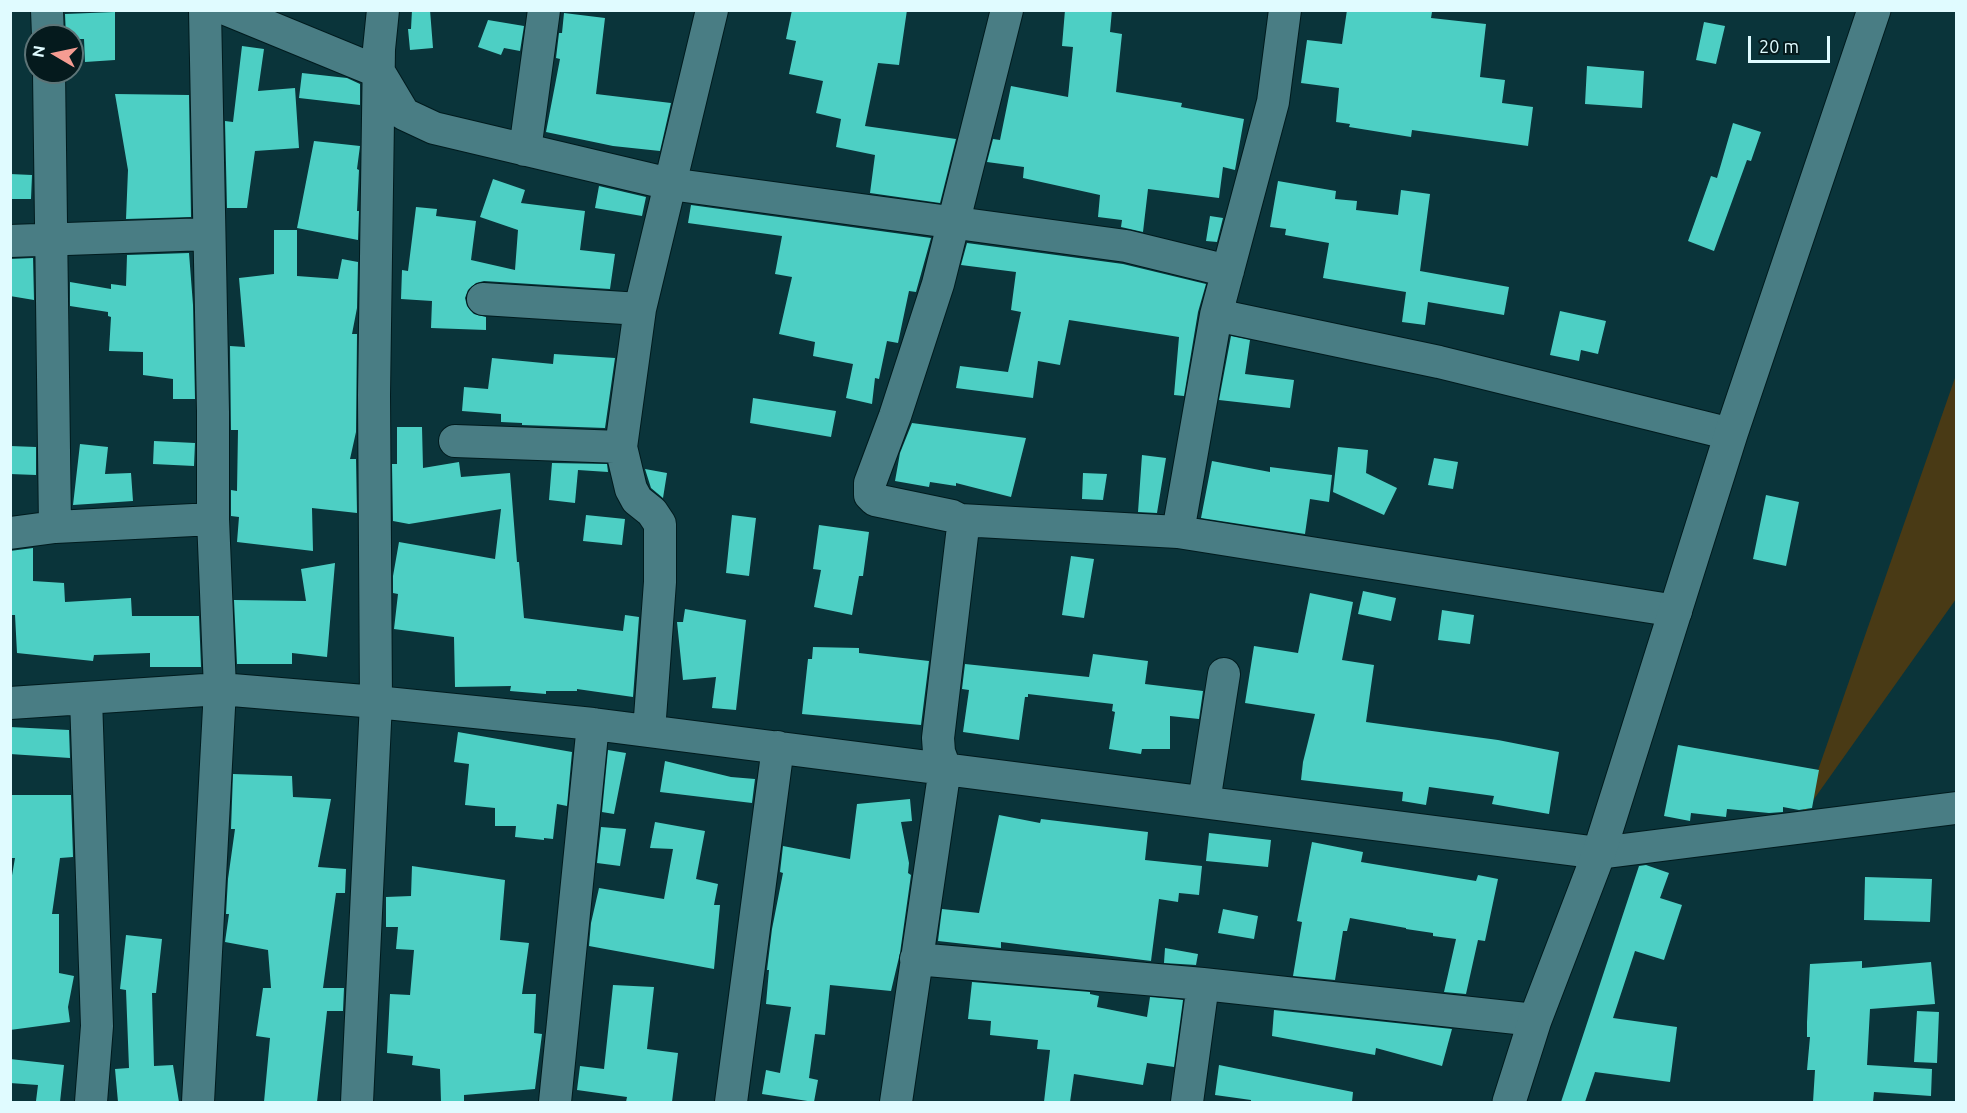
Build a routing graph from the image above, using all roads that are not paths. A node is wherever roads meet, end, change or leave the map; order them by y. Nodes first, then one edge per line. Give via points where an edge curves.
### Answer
1 (205, 10) edge
2 (228, 10) edge
3 (383, 10) edge
4 (544, 10) edge
5 (712, 10) edge
6 (1007, 10) edge
7 (1285, 10) edge
8 (1874, 10) edge
9 (379, 72) junction
10 (50, 84) edge
11 (525, 150) junction
12 (670, 184) junction
13 (954, 225) junction
14 (208, 234) junction
15 (51, 240) junction
16 (10, 241) edge
17 (1228, 271) junction
18 (483, 299) dead end
19 (640, 309) junction
20 (1216, 315) junction
21 (1731, 434) junction
22 (456, 441) dead end
23 (621, 447) junction
24 (213, 519) junction
25 (960, 520) junction
26 (55, 527) junction
27 (10, 532) edge
28 (1178, 532) junction
29 (1676, 611) junction
30 (1224, 674) dead end
31 (220, 689) junction
32 (86, 698) junction
33 (376, 702) junction
34 (10, 703) edge
35 (594, 724) junction
36 (649, 731) junction
37 (778, 747) junction
38 (945, 768) junction
39 (1204, 802) junction
40 (1956, 808) edge
41 (1599, 852) junction
42 (916, 959) junction
43 (1203, 984) junction
44 (1535, 1020) junction
45 (91, 1102) edge
46 (198, 1102) edge
47 (357, 1102) edge
48 (555, 1102) edge
49 (731, 1102) edge
50 (896, 1102) edge
51 (1187, 1102) edge
52 (1509, 1102) edge

1 - 14 street
2 - 9 street
3 - 9 street
4 - 11 street
5 - 12 street
6 - 13 street
7 - 17 street via 1273,102
8 - 21 street
9 - 11 street via 404,114 434,128
9 - 33 street via 374,395
10 - 15 street
11 - 12 street
12 - 13 street
12 - 19 street
13 - 17 street via 1126,246
13 - 25 street via 938,284 870,483 870,495 875,500
14 - 15 street
14 - 24 street
15 - 16 street
15 - 26 street
17 - 20 street
18 - 19 street
19 - 23 street
20 - 21 street via 1439,362
20 - 28 street
21 - 29 street
22 - 23 street
23 - 36 street via 631,489 660,524 660,582
24 - 26 street
24 - 31 street
25 - 28 street
25 - 38 street via 963,527 938,738
26 - 27 street
28 - 29 street
29 - 41 street
30 - 39 street
31 - 32 street
31 - 33 street
31 - 46 street
32 - 34 street
32 - 45 street via 97,1026
33 - 35 street
33 - 47 street
35 - 36 street
35 - 48 street
36 - 37 street
37 - 38 street
37 - 49 street
38 - 39 street
38 - 42 street
39 - 41 street
40 - 41 street
41 - 44 street
42 - 43 street
42 - 50 street
43 - 44 street
43 - 51 street
44 - 52 street

